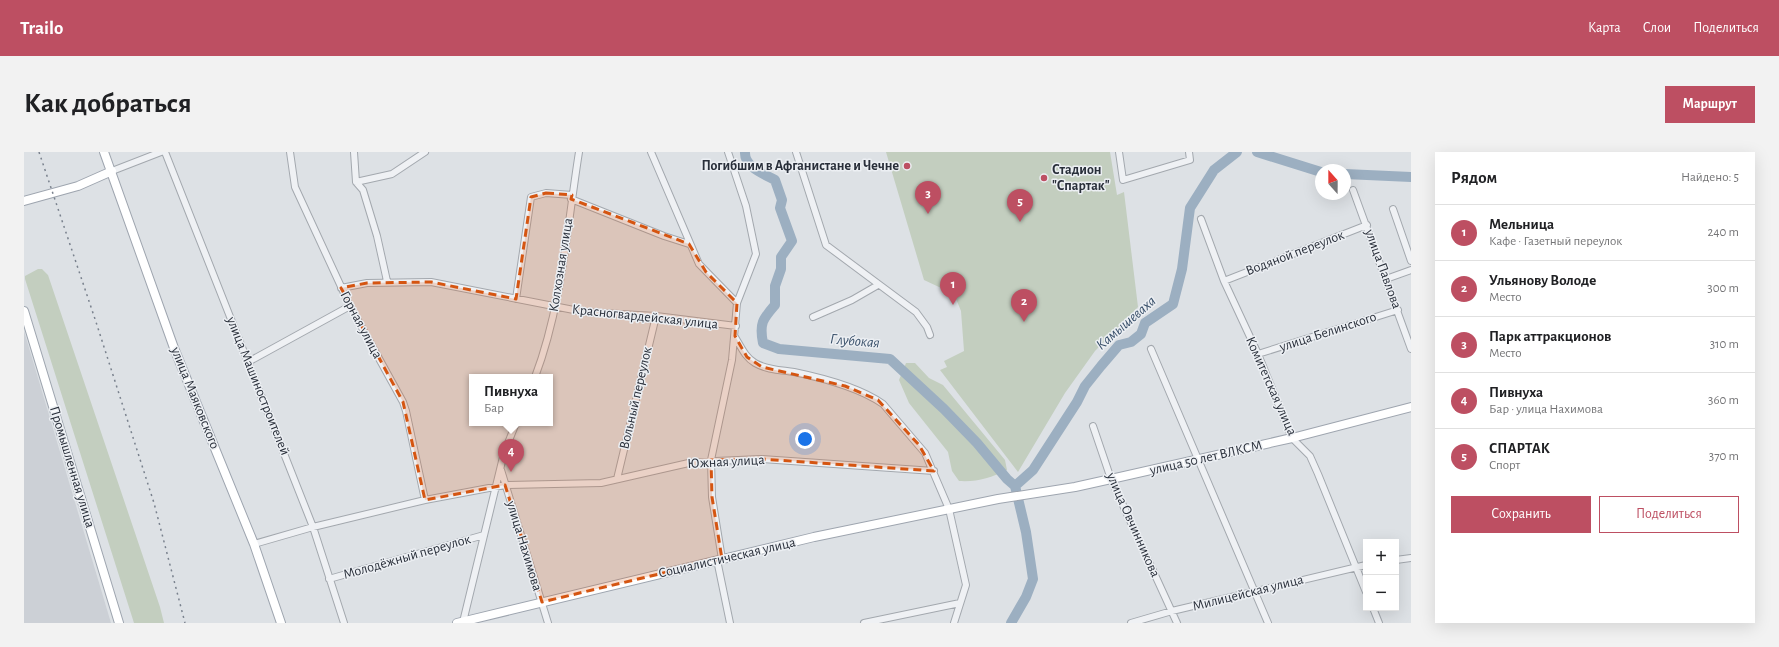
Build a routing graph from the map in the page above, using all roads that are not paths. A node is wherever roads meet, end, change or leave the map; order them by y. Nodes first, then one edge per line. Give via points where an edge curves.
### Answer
1 (104, 152) edge
2 (161, 152) edge
3 (165, 152) edge
4 (290, 152) edge
5 (354, 152) edge
6 (425, 152) edge
7 (579, 152) edge
8 (651, 152) edge
9 (728, 152) edge
10 (796, 152) edge
11 (1119, 152) edge
12 (1189, 152) edge
13 (112, 171) junction
14 (356, 182) junction
15 (1353, 190) dead end
16 (571, 197) junction
17 (24, 202) edge
18 (1393, 209) dead end
19 (1201, 219) dead end
20 (1367, 225) junction
21 (689, 244) junction
22 (1411, 261) edge
23 (1411, 270) edge
24 (1386, 279) junction
25 (387, 281) junction
26 (1224, 281) junction
27 (878, 285) junction
28 (341, 288) junction
29 (516, 299) junction
30 (737, 303) junction
31 (350, 306) junction
32 (555, 307) junction
33 (1398, 310) junction
34 (24, 311) edge
35 (656, 316) junction
36 (813, 317) dead end
37 (736, 326) junction
38 (930, 335) dead end
39 (735, 336) junction
40 (1151, 349) dead end
41 (1411, 349) edge
42 (1258, 354) junction
43 (248, 362) junction
44 (536, 374) edge
45 (1411, 407) edge
46 (515, 426) edge
47 (1093, 426) dead end
48 (1292, 438) junction
49 (711, 460) junction
50 (1198, 460) junction
51 (500, 469) junction
52 (934, 471) junction
53 (1111, 479) junction
54 (617, 480) junction
55 (505, 485) junction
56 (496, 487) junction
57 (998, 498) joint
58 (425, 500) junction
59 (949, 509) junction
60 (314, 527) junction
61 (484, 535) junction
62 (254, 544) junction
63 (1411, 558) edge
64 (720, 560) junction
65 (1399, 560) edge
66 (1363, 566) edge
67 (1355, 567) junction
68 (329, 579) junction
69 (1363, 585) edge
70 (1254, 592) junction
71 (542, 602) junction
72 (960, 603) junction
73 (1172, 611) junction
74 (1374, 611) edge
75 (119, 623) edge
76 (280, 623) edge
77 (344, 623) edge
78 (461, 623) edge
79 (548, 623) edge
80 (730, 623) edge
81 (864, 623) edge
82 (954, 623) edge
83 (1131, 623) edge
84 (1177, 623) edge
85 (1268, 623) edge
86 (1379, 623) edge

1 - 13 main road, улица Маяковского
2 - 13 street
3 - 43 street, улица Машиностроителей
4 - 28 street, Горная улица via 295,187
5 - 14 street
6 - 14 street via 392,174
7 - 16 street, Колхозная улица
8 - 21 street
9 - 30 street via 746,206 756,254
10 - 27 street via 826,245
11 - 12 street via 1123,180 1190,160
13 - 17 main road via 72,188
13 - 62 main road, улица Маяковского via 174,348
14 - 25 street via 363,190
15 - 20 street, улица Павлова
16 - 21 street
16 - 29 street via 546,193 531,197
16 - 32 street, Колхозная улица
18 - 22 street
19 - 26 street, Комитетская улица
20 - 24 street, улица Павлова
20 - 26 street, Водяной переулок
21 - 30 street via 703,268
23 - 24 street
24 - 33 street, улица Павлова
25 - 28 street, Красногвардейская улица
25 - 29 street, Красногвардейская улица via 431,282
26 - 42 street, Комитетская улица
27 - 36 street
27 - 38 street via 916,312
28 - 31 street, Горная улица
29 - 32 street, Красногвардейская улица
30 - 37 street
31 - 43 street
31 - 58 street, Горная улица via 403,402
32 - 35 street, Красногвардейская улица via 584,312
32 - 44 street, Колхозная улица
33 - 41 street, улица Павлова
33 - 42 street, улица Белинского
34 - 75 main road, Промышленная улица
35 - 37 street, Красногвардейская улица
35 - 54 street, Вольный переулок
37 - 39 street
39 - 49 street
39 - 52 street via 747,357 762,367 794,372 845,386 883,404 919,445
40 - 50 street
42 - 48 street, Комитетская улица
43 - 60 street, улица Машиностроителей
45 - 48 main road, улица 50 лет ВЛКСМ
46 - 51 street
47 - 53 street, улица Овчинникова
48 - 50 main road, улица 50 лет ВЛКСМ
48 - 67 street, Комитетская улица via 1310,456
49 - 52 street, Южная улица via 761,459
49 - 54 street, Южная улица via 687,462
49 - 64 street via 712,497
50 - 53 main road, улица 50 лет ВЛКСМ
50 - 70 street
51 - 55 street, улица Нахимова
51 - 56 street
52 - 59 street
53 - 57 main road, улица 50 лет ВЛКСМ
53 - 73 street, улица Овчинникова
54 - 55 street, Южная улица via 592,484
55 - 56 street, Южная улица
55 - 71 street, улица Нахимова
56 - 58 street, Южная улица
56 - 61 street
57 - 59 main road, Социалистическая улица
58 - 60 street, Южная улица
59 - 64 main road, Социалистическая улица via 814,537
59 - 72 street via 966,585
60 - 62 street, Южная улица
60 - 68 street, улица Машиностроителей
61 - 68 street, Молодёжный переулок
61 - 78 street
62 - 76 main road, улица Маяковского
63 - 65 street
64 - 71 main road, Социалистическая улица
64 - 80 street
66 - 67 street, Милицейская улица
67 - 69 street, Комитетская улица
67 - 70 street, Милицейская улица
68 - 77 street, улица Машиностроителей
70 - 73 street, Милицейская улица
70 - 85 street
71 - 78 main road, Социалистическая улица
71 - 79 street, улица Нахимова
72 - 81 street
72 - 82 street
73 - 83 street, Милицейская улица
73 - 84 street, улица Овчинникова
74 - 86 street

